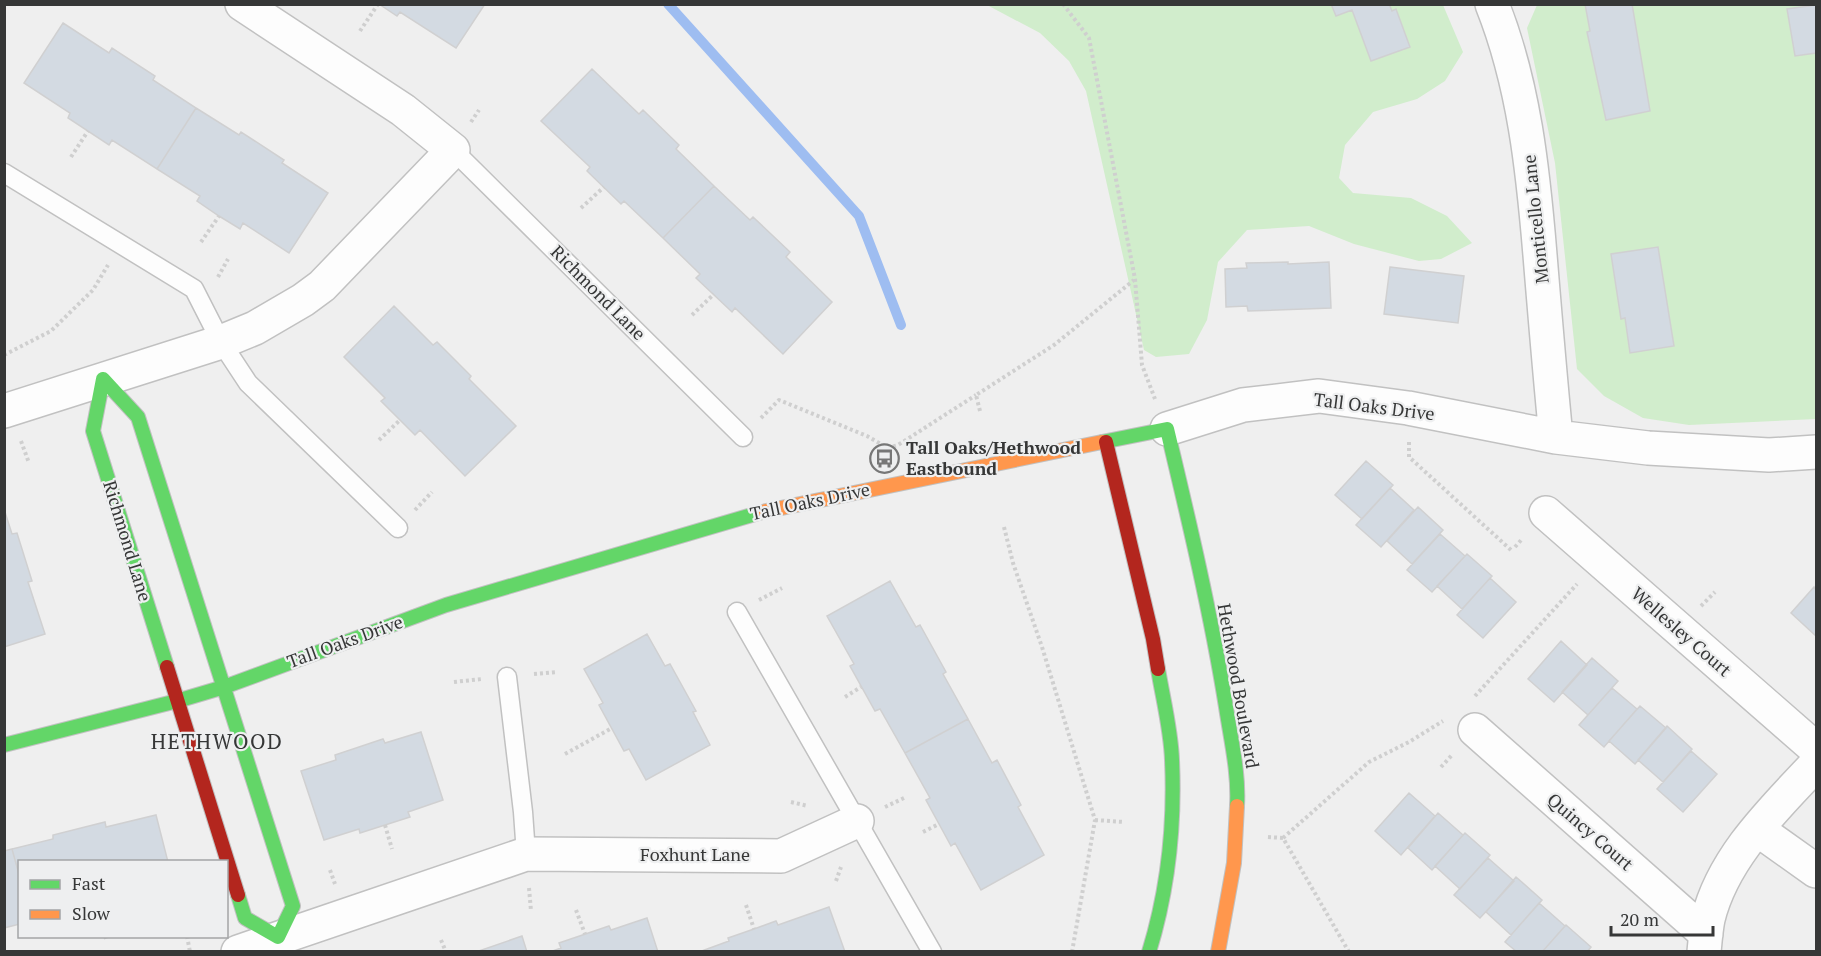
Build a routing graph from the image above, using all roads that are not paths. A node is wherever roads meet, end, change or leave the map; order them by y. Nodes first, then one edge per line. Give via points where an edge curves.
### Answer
1 (242, 4) edge
2 (1492, 4) edge
3 (453, 150) junction
4 (4, 172) edge
5 (221, 342) junction
6 (104, 379) junction
7 (4, 411) edge
8 (1167, 429) junction
9 (743, 436) dead end
10 (1556, 437) junction
11 (1106, 442) junction
12 (1816, 452) edge
13 (1546, 513) dead end
14 (398, 528) dead end
15 (737, 612) dead end
16 (507, 676) dead end
17 (224, 687) junction
18 (177, 701) junction
19 (1463, 717) road end
20 (4, 745) edge
21 (1816, 749) edge
22 (1816, 764) edge
23 (857, 821) junction
24 (1757, 829) junction
25 (227, 860) edge
26 (228, 864) edge
27 (527, 867) junction
28 (1816, 871) edge
29 (1705, 943) edge
30 (280, 944) edge
31 (238, 951) edge
32 (932, 951) edge
33 (1149, 951) edge
34 (1218, 951) edge

1 - 3 street, Richmond Lane via 404,110
2 - 10 street, Monticello Lane via 1525,121
3 - 5 street via 322,286 255,328
3 - 9 lane, Richmond Lane
4 - 5 lane via 194,289
5 - 6 street
5 - 14 lane via 248,383
6 - 7 street
6 - 17 street via 138,417
6 - 18 street, Richmond Lane via 93,431
8 - 10 street, Tall Oaks Drive via 1243,405 1319,396 1408,408
8 - 11 street, Tall Oaks Drive
8 - 34 street, Hethwood Boulevard via 1221,677 1238,786 1234,863
10 - 12 street, Tall Oaks Drive via 1697,453
11 - 17 street, Tall Oaks Drive via 754,514 446,605
11 - 33 street via 1153,639 1172,759 1171,851
13 - 21 street, Wellesley Court
15 - 23 lane
16 - 27 lane
17 - 18 street, Tall Oaks Drive
17 - 30 street via 293,906
18 - 20 street, Tall Oaks Drive
18 - 25 street
19 - 29 street, Quincy Court
22 - 24 street
23 - 27 street, Foxhunt Lane via 781,856
23 - 32 lane
24 - 28 street
24 - 29 street via 1725,877 1708,919
26 - 30 street via 245,918
27 - 30 street, Foxhunt Lane
30 - 31 street, Foxhunt Lane

